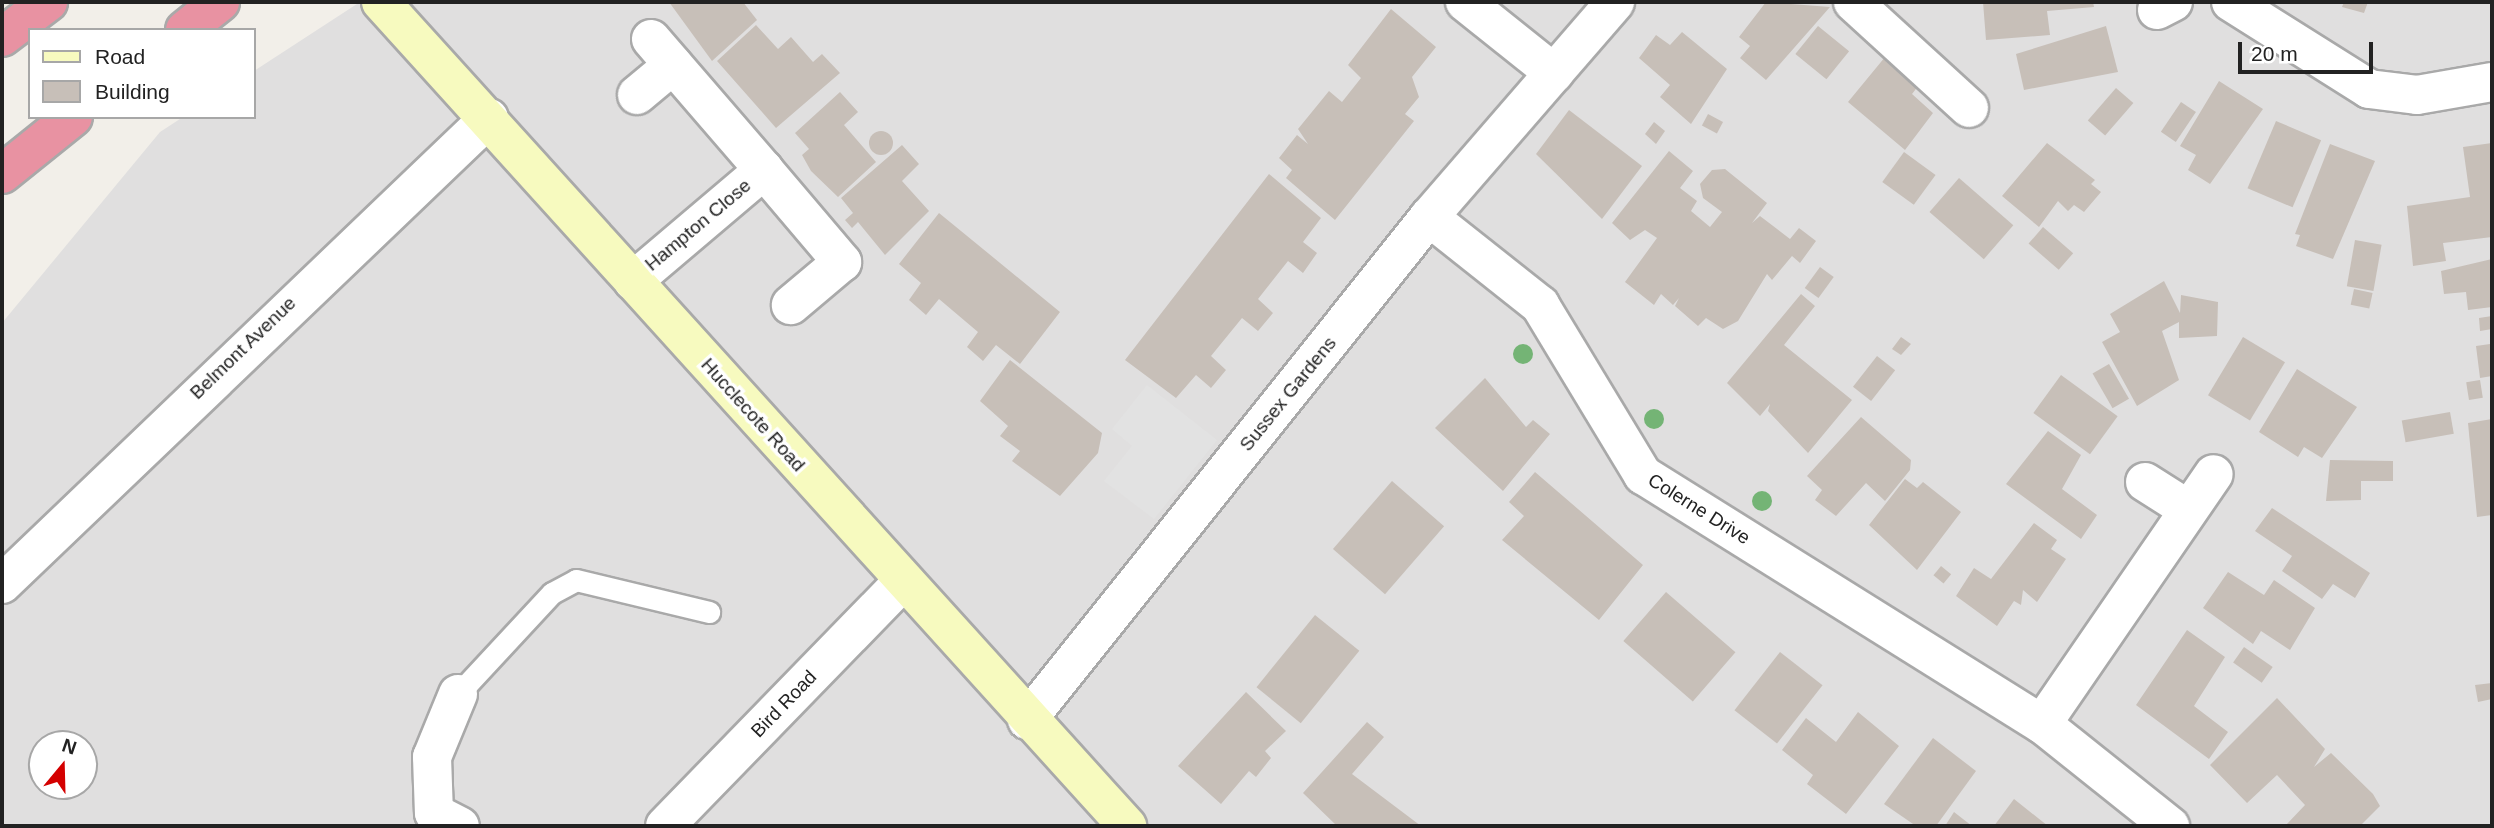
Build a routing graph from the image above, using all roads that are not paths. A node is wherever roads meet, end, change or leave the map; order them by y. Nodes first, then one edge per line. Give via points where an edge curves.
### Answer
1 (48, 2) edge
2 (220, 2) edge
3 (382, 2) edge
4 (1465, 2) edge
5 (1615, 2) edge
6 (1853, 2) edge
7 (2231, 2) edge
8 (188, 28) edge
9 (2, 37) edge
10 (1555, 73) junction
11 (2492, 82) edge
12 (638, 95) dead end
13 (1969, 108) dead end
14 (489, 118) junction
15 (71, 119) edge
16 (764, 170) junction
17 (2, 174) edge
18 (1429, 217) junction
19 (633, 281) junction
20 (792, 305) dead end
21 (2214, 474) dead end
22 (2145, 482) dead end
23 (2186, 508) junction
24 (903, 581) junction
25 (2, 584) edge
26 (709, 612) dead end
27 (458, 694) joint
28 (1027, 720) junction
29 (2042, 724) junction
30 (438, 822) edge
31 (665, 826) edge
32 (1127, 826) edge
33 (2170, 826) edge

1 - 9 highway
2 - 8 highway
3 - 14 street, Hucclecote Road
4 - 10 street
5 - 10 street, Sussex Gardens
6 - 13 street
7 - 11 street via 2369,89 2417,95
10 - 18 street, Sussex Gardens
12 - 16 street, Hampton Close via 662,52
14 - 19 street, Hucclecote Road
14 - 25 street, Belmont Avenue
15 - 17 highway
16 - 19 street, Hampton Close
16 - 20 street, Hampton Close via 842,262
18 - 28 street, Sussex Gardens
18 - 29 street, Colerne Drive via 1540,305 1643,475
19 - 24 street, Hucclecote Road
21 - 23 street
22 - 23 street
23 - 29 street
24 - 28 street, Hucclecote Road
24 - 31 street, Bird Road
26 - 27 lane via 576,580 552,593
27 - 30 street via 432,757
28 - 32 street, Hucclecote Road
29 - 33 street, Colerne Drive

